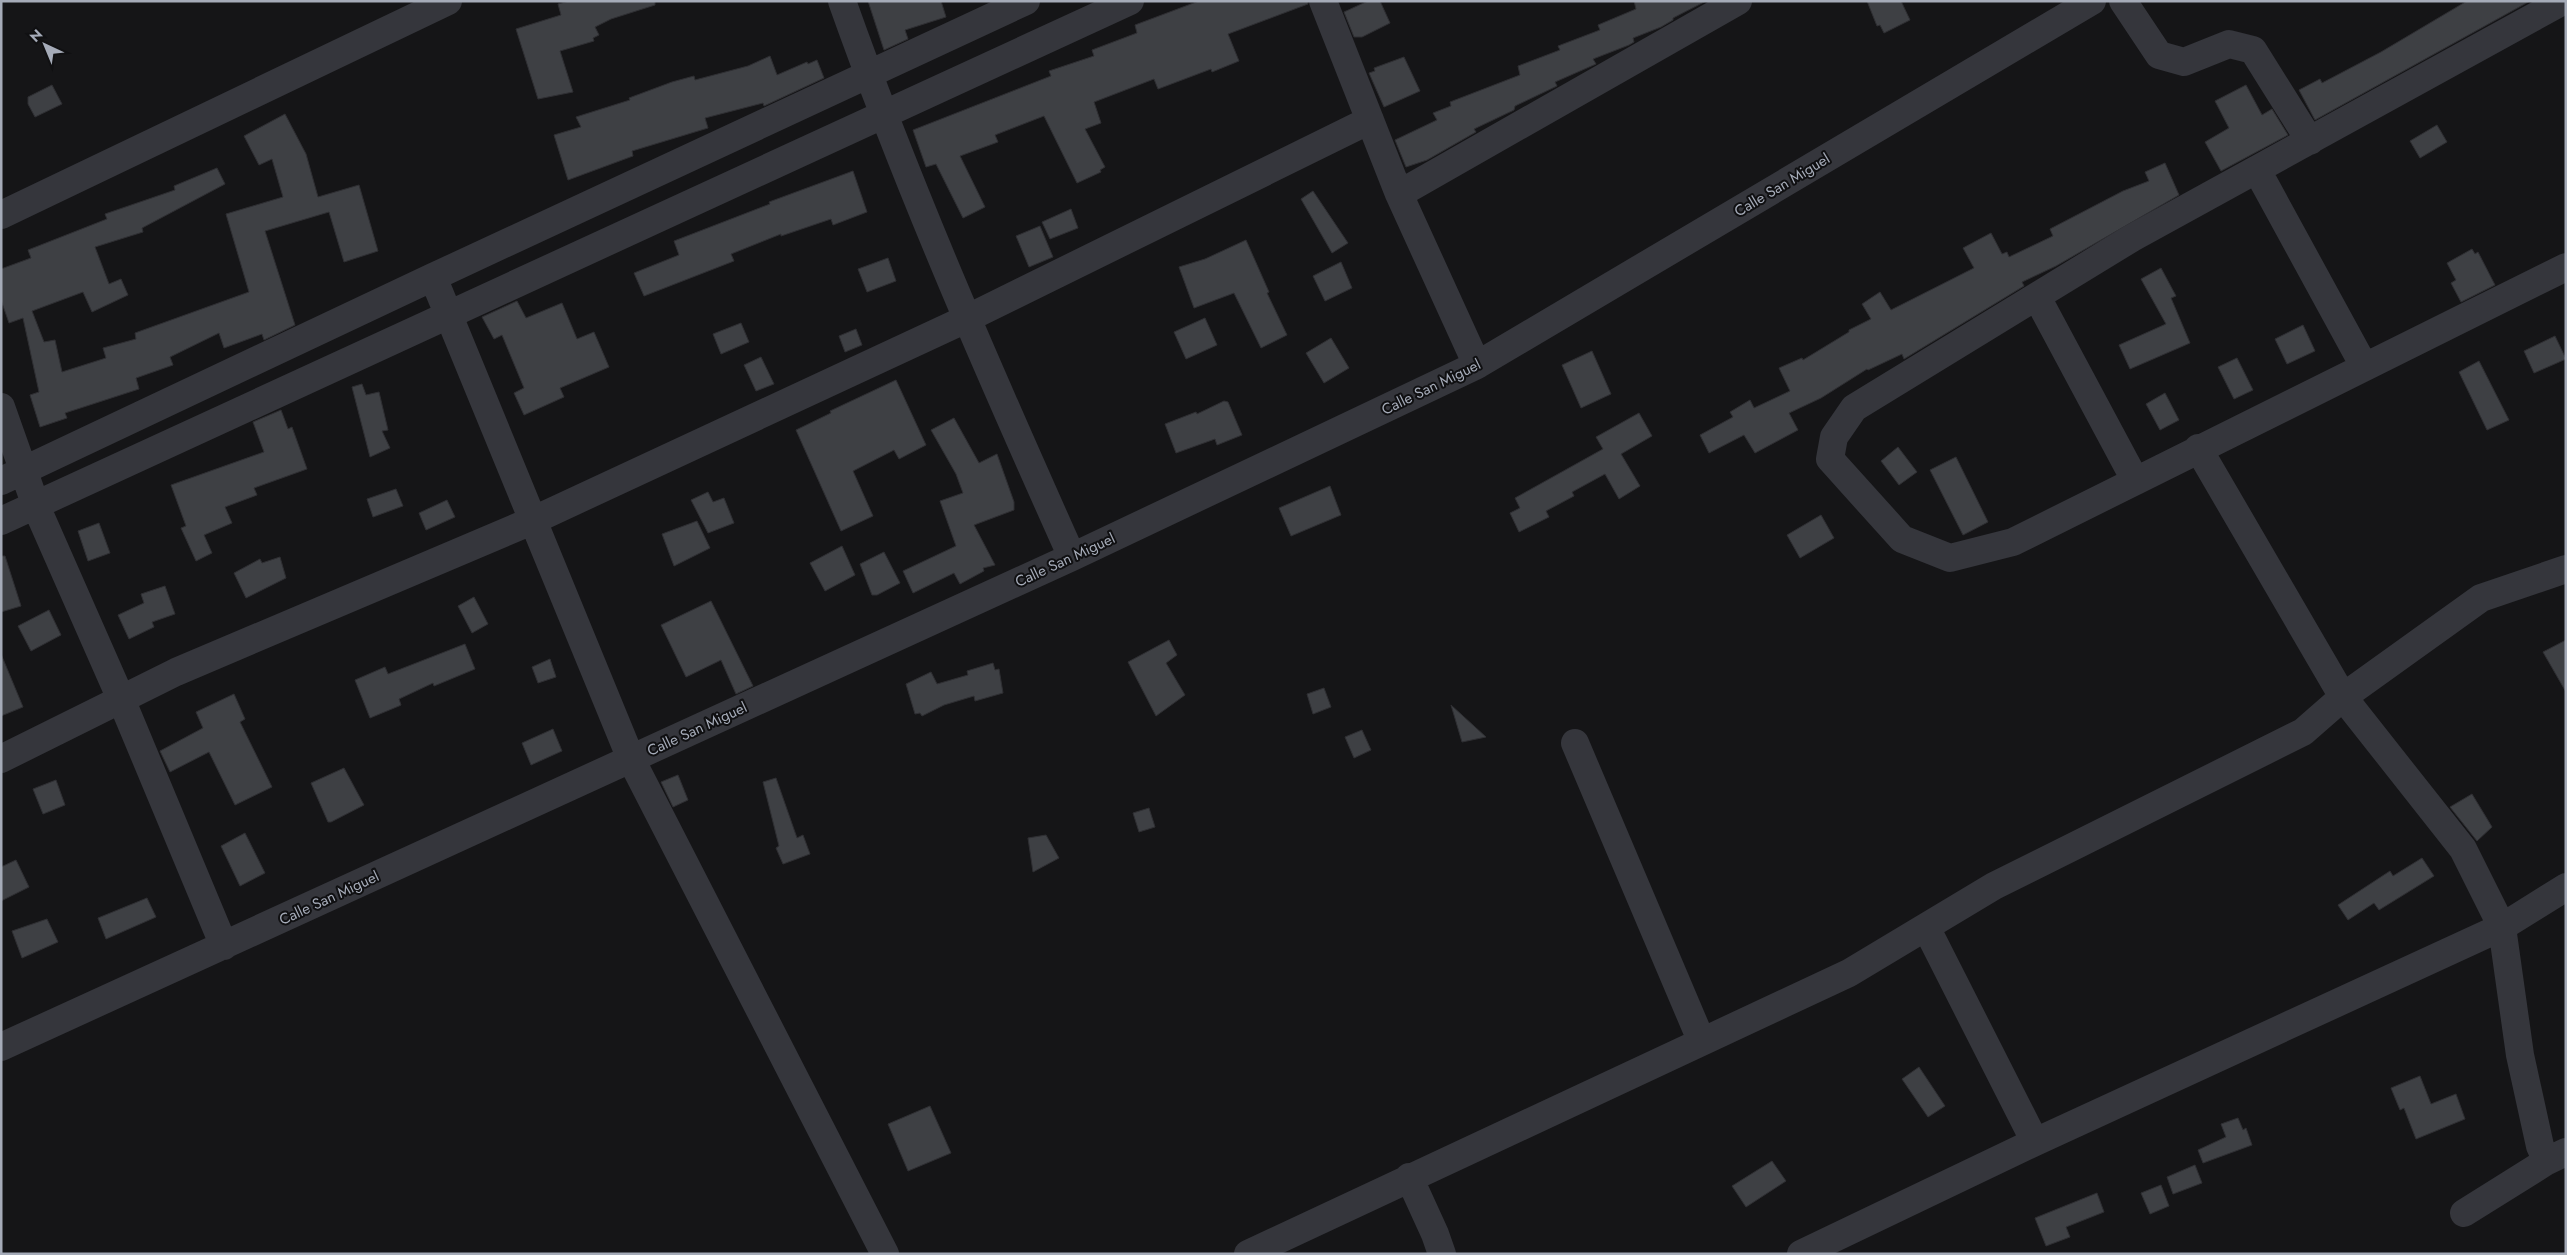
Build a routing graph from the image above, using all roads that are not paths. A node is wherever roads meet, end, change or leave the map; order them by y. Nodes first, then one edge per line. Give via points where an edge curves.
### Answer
1 (448, 1) edge
2 (842, 1) edge
3 (1026, 1) edge
4 (1130, 1) edge
5 (1323, 1) edge
6 (1738, 1) edge
7 (2092, 1) edge
8 (2123, 1) edge
9 (2563, 1) edge
10 (868, 75) junction
11 (884, 114) junction
12 (1370, 120) junction
13 (2310, 141) junction
14 (2257, 170) junction
15 (1399, 194) junction
16 (1, 215) edge
17 (2566, 266) edge
18 (433, 277) junction
19 (2037, 297) junction
20 (450, 316) junction
21 (966, 319) junction
22 (1477, 365) junction
23 (2364, 366) junction
24 (1, 407) edge
25 (2198, 448) junction
26 (12, 475) edge
27 (2135, 480) junction
28 (36, 506) junction
29 (534, 520) junction
30 (1, 522) edge
31 (1072, 557) junction
32 (2566, 569) edge
33 (2343, 697) junction
34 (121, 699) junction
35 (1575, 743) dead end
36 (1, 759) edge
37 (631, 759) junction
38 (2566, 887) edge
39 (1926, 927) junction
40 (2502, 927) junction
41 (224, 946) junction
42 (1702, 1040) junction
43 (1, 1047) edge
44 (2035, 1142) junction
45 (2556, 1157) edge
46 (1409, 1178) junction
47 (2464, 1213) dead end
48 (885, 1254) edge
49 (1248, 1254) edge
50 (1442, 1254) edge
51 (1801, 1254) edge

1 - 16 street
2 - 10 street
3 - 10 street
4 - 11 street
5 - 12 street
6 - 15 street
7 - 22 street, Calle San Miguel
8 - 13 street via 2159,55 2184,62 2229,44 2253,50
9 - 13 street
10 - 11 street
10 - 18 street
11 - 20 street
11 - 21 street
12 - 15 street
12 - 21 street
13 - 14 street
14 - 19 street via 2132,238
14 - 23 street
15 - 22 street
17 - 23 street
18 - 20 street
18 - 26 street
19 - 27 street
19 - 27 street via 1854,408 1834,437 1830,459 1902,539 1950,558 2013,542
20 - 28 street
20 - 29 street
21 - 29 street
21 - 31 street
22 - 31 street, Calle San Miguel
23 - 25 street
24 - 26 street
25 - 27 street
25 - 33 street
26 - 28 street
28 - 30 street
28 - 34 street
29 - 34 street via 176,672
29 - 37 street
31 - 37 street, Calle San Miguel
32 - 33 street via 2481,598
33 - 39 street via 2303,732 1994,886
33 - 40 street via 2463,849
34 - 36 street
34 - 41 street
35 - 42 street
37 - 41 street, Calle San Miguel
37 - 48 street
38 - 40 street
39 - 42 street via 1849,973
39 - 44 street
40 - 44 street
40 - 45 street via 2520,1055 2540,1146
41 - 43 street, Calle San Miguel
42 - 46 street
44 - 51 street
45 - 47 street
46 - 49 street
46 - 50 street

